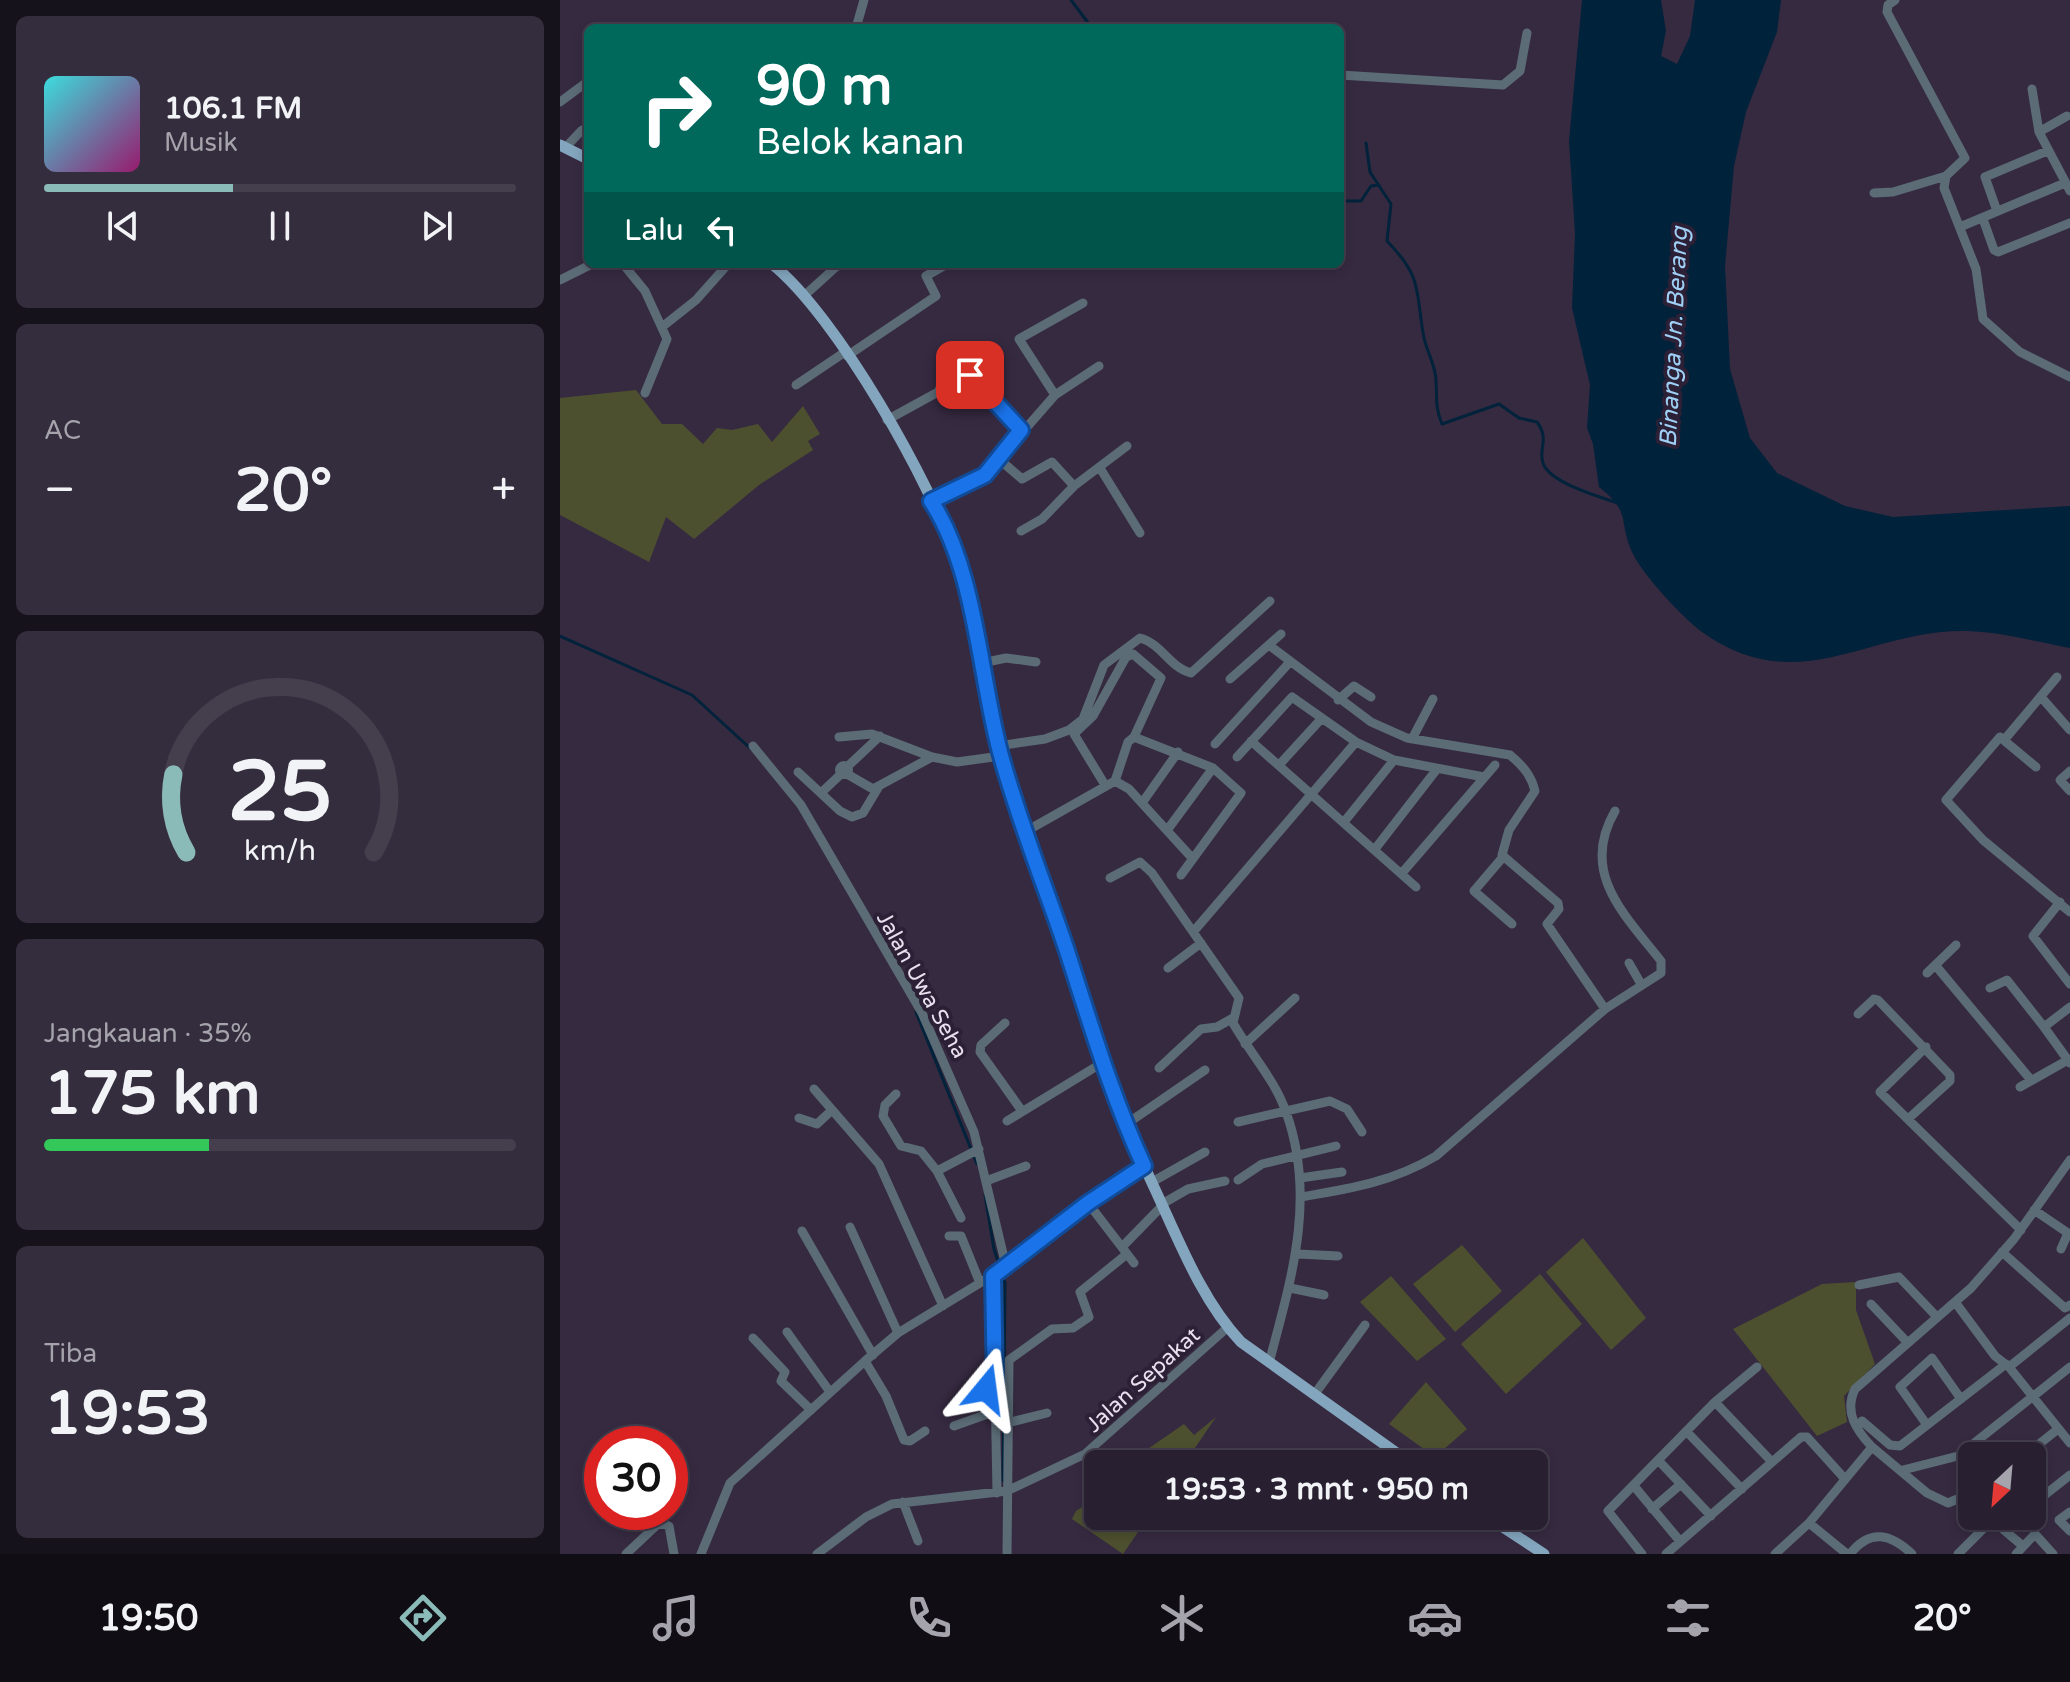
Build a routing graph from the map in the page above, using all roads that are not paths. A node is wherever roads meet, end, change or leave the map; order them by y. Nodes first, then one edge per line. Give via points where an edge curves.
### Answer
1 (864, 0) edge
2 (1895, 0) edge
3 (857, 24) edge
4 (1527, 33) dead end
5 (1344, 75) edge
6 (584, 84) edge
7 (2032, 89) dead end
8 (560, 102) edge
9 (2067, 116) dead end
10 (582, 130) dead end
11 (2039, 132) junction
12 (562, 146) edge
13 (2047, 151) junction
14 (584, 157) edge
15 (1946, 176) junction
16 (2068, 187) edge
17 (1874, 193) dead end
18 (1997, 211) junction
19 (1983, 219) junction
20 (2070, 223) edge
21 (1960, 227) junction
22 (584, 268) edge
23 (626, 268) edge
24 (724, 268) edge
25 (781, 268) edge
26 (835, 268) edge
27 (940, 268) edge
28 (560, 280) edge
29 (805, 295) junction
30 (1083, 303) dead end
31 (662, 327) junction
32 (846, 354) junction
33 (1099, 366) dead end
34 (2070, 377) edge
35 (796, 385) dead end
36 (645, 393) dead end
37 (1055, 395) junction
38 (887, 420) junction
39 (1021, 430) junction
40 (1127, 446) dead end
41 (1000, 460) junction
42 (1100, 468) junction
43 (1074, 486) junction
44 (931, 501) junction
45 (1021, 531) dead end
46 (1140, 533) dead end
47 (1270, 601) dead end
48 (1281, 634) dead end
49 (1269, 645) junction
50 (1036, 662) dead end
51 (982, 663) junction
52 (1289, 663) junction
53 (2057, 677) dead end
54 (1230, 679) dead end
55 (1371, 697) dead end
56 (2041, 697) junction
57 (1433, 699) dead end
58 (1338, 700) junction
59 (1322, 718) junction
60 (2070, 730) edge
61 (880, 736) junction
62 (839, 737) dead end
63 (1134, 737) junction
64 (1412, 739) junction
65 (2005, 739) junction
66 (1251, 741) junction
67 (1356, 742) junction
68 (1215, 744) dead end
69 (753, 746) dead end
70 (999, 751) junction
71 (1178, 752) junction
72 (932, 757) junction
73 (1237, 757) dead end
74 (1394, 760) junction
75 (1279, 765) junction
76 (1495, 765) dead end
77 (2036, 767) dead end
78 (1213, 768) junction
79 (1437, 769) junction
80 (2070, 771) edge
81 (798, 772) dead end
82 (845, 772) junction
83 (1484, 777) junction
84 (1115, 781) junction
85 (1105, 785) junction
86 (878, 788) junction
87 (2070, 791) edge
88 (822, 792) junction
89 (1310, 794) junction
90 (1142, 803) junction
91 (1615, 811) dead end
92 (1344, 822) junction
93 (1168, 829) junction
94 (1023, 833) junction
95 (1375, 849) junction
96 (1503, 857) junction
97 (1193, 859) junction
98 (1402, 873) junction
99 (1181, 875) dead end
100 (1110, 878) dead end
101 (1416, 887) dead end
102 (2060, 902) junction
103 (2070, 912) edge
104 (1512, 924) dead end
105 (1194, 931) junction
106 (1201, 943) junction
107 (1956, 945) dead end
108 (1629, 963) dead end
109 (1168, 968) dead end
110 (1641, 984) junction
111 (2070, 984) edge
112 (1990, 988) dead end
113 (1295, 998) dead end
114 (2070, 1007) edge
115 (1605, 1009) junction
116 (1858, 1014) dead end
117 (1233, 1018) junction
118 (1005, 1023) dead end
119 (2044, 1027) junction
120 (1245, 1044) junction
121 (1926, 1047) junction
122 (2069, 1062) edge
123 (1102, 1063) junction
124 (1159, 1068) dead end
125 (1205, 1070) dead end
126 (2031, 1080) junction
127 (2020, 1087) dead end
128 (814, 1089) dead end
129 (896, 1094) dead end
130 (832, 1110) junction
131 (1022, 1111) junction
132 (1286, 1113) junction
133 (799, 1118) dead end
134 (1908, 1119) junction
135 (1007, 1121) dead end
136 (1238, 1122) dead end
137 (1125, 1125) junction
138 (1362, 1132) dead end
139 (1336, 1146) dead end
140 (975, 1151) junction
141 (1205, 1152) dead end
142 (1295, 1154) junction
143 (2070, 1160) edge
144 (1026, 1166) dead end
145 (1144, 1166) junction
146 (937, 1171) junction
147 (1342, 1172) dead end
148 (1300, 1178) junction
149 (1238, 1180) dead end
150 (986, 1181) junction
151 (1225, 1181) dead end
152 (1152, 1182) junction
153 (1301, 1197) junction
154 (1088, 1203) junction
155 (1162, 1204) junction
156 (2034, 1210) junction
157 (961, 1218) dead end
158 (850, 1227) dead end
159 (2021, 1230) junction
160 (802, 1231) dead end
161 (949, 1236) dead end
162 (2061, 1249) dead end
163 (1124, 1250) junction
164 (2002, 1252) junction
165 (1298, 1254) junction
166 (1338, 1256) dead end
167 (1134, 1263) dead end
168 (999, 1271) junction
169 (980, 1283) junction
170 (1859, 1285) dead end
171 (1290, 1288) junction
172 (1324, 1295) dead end
173 (1955, 1302) junction
174 (1871, 1304) dead end
175 (2070, 1305) edge
176 (943, 1306) junction
177 (1937, 1317) junction
178 (2070, 1318) edge
179 (1365, 1325) dead end
180 (1228, 1327) junction
181 (787, 1332) dead end
182 (898, 1333) junction
183 (753, 1338) dead end
184 (1907, 1342) junction
185 (869, 1358) junction
186 (1269, 1363) junction
187 (2008, 1365) junction
188 (1757, 1367) dead end
189 (2066, 1370) edge
190 (2070, 1383) edge
191 (995, 1386) junction
192 (830, 1392) junction
193 (1314, 1395) junction
194 (2032, 1395) junction
195 (1961, 1399) junction
196 (956, 1401) dead end
197 (1715, 1402) junction
198 (811, 1410) junction
199 (996, 1411) junction
200 (1047, 1413) dead end
201 (1862, 1421) dead end
202 (1001, 1424) junction
203 (1927, 1425) junction
204 (954, 1426) dead end
205 (2058, 1429) junction
206 (925, 1431) dead end
207 (1687, 1432) junction
208 (2042, 1442) edge
209 (2070, 1443) edge
210 (1872, 1447) junction
211 (1392, 1450) edge
212 (1658, 1460) junction
213 (1772, 1462) junction
214 (1903, 1470) junction
215 (2070, 1475) edge
216 (1845, 1479) junction
217 (1681, 1484) junction
218 (1634, 1486) junction
219 (1742, 1489) junction
220 (1002, 1492) junction
221 (2046, 1494) edge
222 (1958, 1499) edge
223 (903, 1502) junction
224 (1652, 1509) junction
225 (2070, 1512) edge
226 (1711, 1516) junction
227 (1809, 1523) junction
228 (1507, 1530) edge
229 (2070, 1531) edge
230 (1679, 1540) junction
231 (918, 1541) dead end
232 (2020, 1550) edge
233 (626, 1554) edge
234 (674, 1554) edge
235 (701, 1554) edge
236 (817, 1554) edge
237 (1007, 1554) edge
238 (1544, 1554) edge
239 (1642, 1554) edge
240 (1666, 1554) edge
241 (1775, 1554) edge
242 (1848, 1554) edge
243 (1912, 1554) edge
244 (1958, 1554) edge
245 (2053, 1554) edge

1 - 3 street
2 - 15 street via 1887,12 1962,150 1963,164
4 - 5 street via 1520,71 1508,84
6 - 8 street
7 - 11 street
9 - 11 street
10 - 12 street
11 - 13 street
12 - 14 main road
13 - 16 street
13 - 18 street via 1985,177
15 - 17 street
15 - 21 street via 1944,188
16 - 18 street
18 - 19 street
19 - 20 street via 1998,252
19 - 21 street
21 - 34 street via 1989,328 2020,352
22 - 28 street
23 - 31 street
24 - 31 street
25 - 29 main road
26 - 29 street
27 - 32 street via 926,276 936,296
29 - 32 main road
30 - 37 street via 1019,339
31 - 36 street via 667,344
32 - 35 street
32 - 38 main road
33 - 37 street
37 - 39 street
38 - 39 street via 938,392 953,363
38 - 44 main road
39 - 41 street
40 - 42 street
41 - 43 street via 1022,479 1052,462
41 - 44 street via 974,482
42 - 43 street
42 - 46 street
43 - 45 street via 1046,516
44 - 51 main road via 950,540
47 - 70 street via 1191,673 1140,638 1104,665 1083,719 1069,730
48 - 49 street
49 - 52 street
49 - 54 street
50 - 51 street via 1006,658
51 - 70 main road
52 - 58 street
52 - 68 street
53 - 56 street
55 - 58 street via 1354,686
56 - 60 street
56 - 65 street
57 - 64 street
58 - 64 street via 1371,722
59 - 66 street via 1289,697
59 - 67 street
59 - 75 street
61 - 62 street
61 - 72 street
61 - 82 street
63 - 71 street
63 - 84 street
63 - 85 street via 1161,678 1133,654 1126,657 1093,716 1074,734
64 - 96 street via 1510,755 1531,777 1535,791 1509,830
65 - 77 street
65 - 102 street via 1998,738 1946,800 1983,840
66 - 73 street
66 - 75 street
67 - 74 street
67 - 89 street
69 - 140 street, Jalan Uwa Seha via 801,805 919,1008 953,1078
70 - 72 street via 957,762
70 - 94 main road
71 - 78 street
71 - 90 street
72 - 86 street
74 - 79 street
74 - 92 street
75 - 89 street
76 - 83 street
78 - 93 street
78 - 97 street via 1237,787 1241,797
79 - 83 street
79 - 95 street
80 - 87 street via 2060,780
81 - 88 street
82 - 86 street
82 - 88 street
83 - 98 street
84 - 85 street
84 - 90 street
85 - 94 street
86 - 88 street via 857,817 840,811
89 - 92 street
89 - 105 street
90 - 93 street
91 - 110 street via 1604,841 1607,888 1662,965 1661,973
92 - 95 street
93 - 97 street
94 - 123 main road
95 - 98 street
96 - 104 street via 1474,893
96 - 115 street via 1558,903 1547,924
97 - 99 street
98 - 101 street
100 - 105 street via 1140,862 1146,865
102 - 103 street
102 - 111 street via 2033,936
105 - 106 street
106 - 109 street
106 - 117 street via 1239,998
107 - 126 street via 1931,970
108 - 110 street
110 - 115 street
112 - 119 street via 2007,980
113 - 120 street
114 - 119 street
115 - 153 street via 1436,1156 1408,1173
116 - 121 street via 1876,999
117 - 120 street
117 - 124 street via 1201,1029
118 - 131 street via 980,1052
119 - 122 street
120 - 132 street
121 - 134 street via 1951,1078
121 - 134 street via 1880,1091
122 - 126 street
123 - 131 street
123 - 137 main road
125 - 137 street
126 - 127 street
128 - 130 street
129 - 146 street via 883,1116 901,1146 919,1149
130 - 133 street via 817,1124
130 - 176 street via 883,1171
131 - 135 street
132 - 136 street
132 - 138 street via 1334,1101 1347,1109
132 - 142 street
134 - 159 street
137 - 145 main road
139 - 142 street
140 - 146 street
140 - 150 street, Jalan Uwa Seha
141 - 152 street
142 - 148 street
142 - 149 street via 1262,1164
143 - 156 street
144 - 150 street
145 - 152 main road
145 - 154 street
146 - 157 street
147 - 148 street
148 - 153 street
150 - 168 street, Jalan Uwa Seha
151 - 155 street via 1188,1189
152 - 155 main road
153 - 165 street
154 - 163 street
154 - 168 street
155 - 163 street
155 - 180 main road
156 - 159 street
156 - 162 street via 2068,1233
158 - 182 street
159 - 164 street
160 - 185 street
161 - 169 street via 961,1236
163 - 167 street
163 - 202 street via 1080,1292 1089,1317 1073,1328 1052,1329 1009,1360
164 - 173 street
164 - 175 street via 2065,1308
165 - 166 street
165 - 171 street
168 - 169 street
168 - 191 street, Jalan Uwa Seha
169 - 176 street
170 - 177 street via 1899,1277
171 - 172 street
171 - 186 street
173 - 177 street
173 - 187 street via 1995,1356
174 - 184 street
176 - 182 street
177 - 184 street
178 - 187 street
179 - 193 street
180 - 186 main road
180 - 220 street, Jalan Sepakat via 1095,1448
181 - 192 street
182 - 185 street
183 - 198 street via 785,1372 781,1381
184 - 210 street via 1855,1389 1850,1400 1855,1426
185 - 192 street
185 - 206 street via 904,1440
186 - 193 main road
187 - 194 street
187 - 195 street
188 - 197 street
189 - 190 street
189 - 194 street
191 - 196 street
191 - 199 street, Jalan Uwa Seha
192 - 198 street
193 - 211 main road
194 - 205 street
194 - 214 street via 1958,1456
195 - 203 street
195 - 203 street via 1932,1358 1900,1387
197 - 207 street
197 - 213 street
198 - 235 street via 730,1483
199 - 202 street, Jalan Uwa Seha
199 - 204 street
200 - 202 street
201 - 203 street via 1895,1447
202 - 220 street
205 - 208 street
205 - 209 street
207 - 212 street
207 - 219 street
210 - 214 street
210 - 216 street
212 - 217 street
212 - 218 street
213 - 216 street via 1807,1437
213 - 219 street
214 - 222 street via 1927,1493 1948,1503
215 - 221 street
216 - 227 street
217 - 224 street
217 - 226 street
218 - 224 street
218 - 239 street via 1608,1513
219 - 226 street
220 - 223 street, Jalan Sepakat
220 - 237 street
223 - 231 street
223 - 236 street, Jalan Sepakat via 866,1517
224 - 230 street
225 - 229 street via 2055,1517
226 - 230 street
227 - 241 street
227 - 242 street
228 - 238 main road
230 - 240 street
232 - 244 street via 1992,1520
232 - 245 street via 2035,1534
233 - 234 street via 659,1523 669,1526
242 - 243 street via 1865,1538 1879,1536 1896,1539

